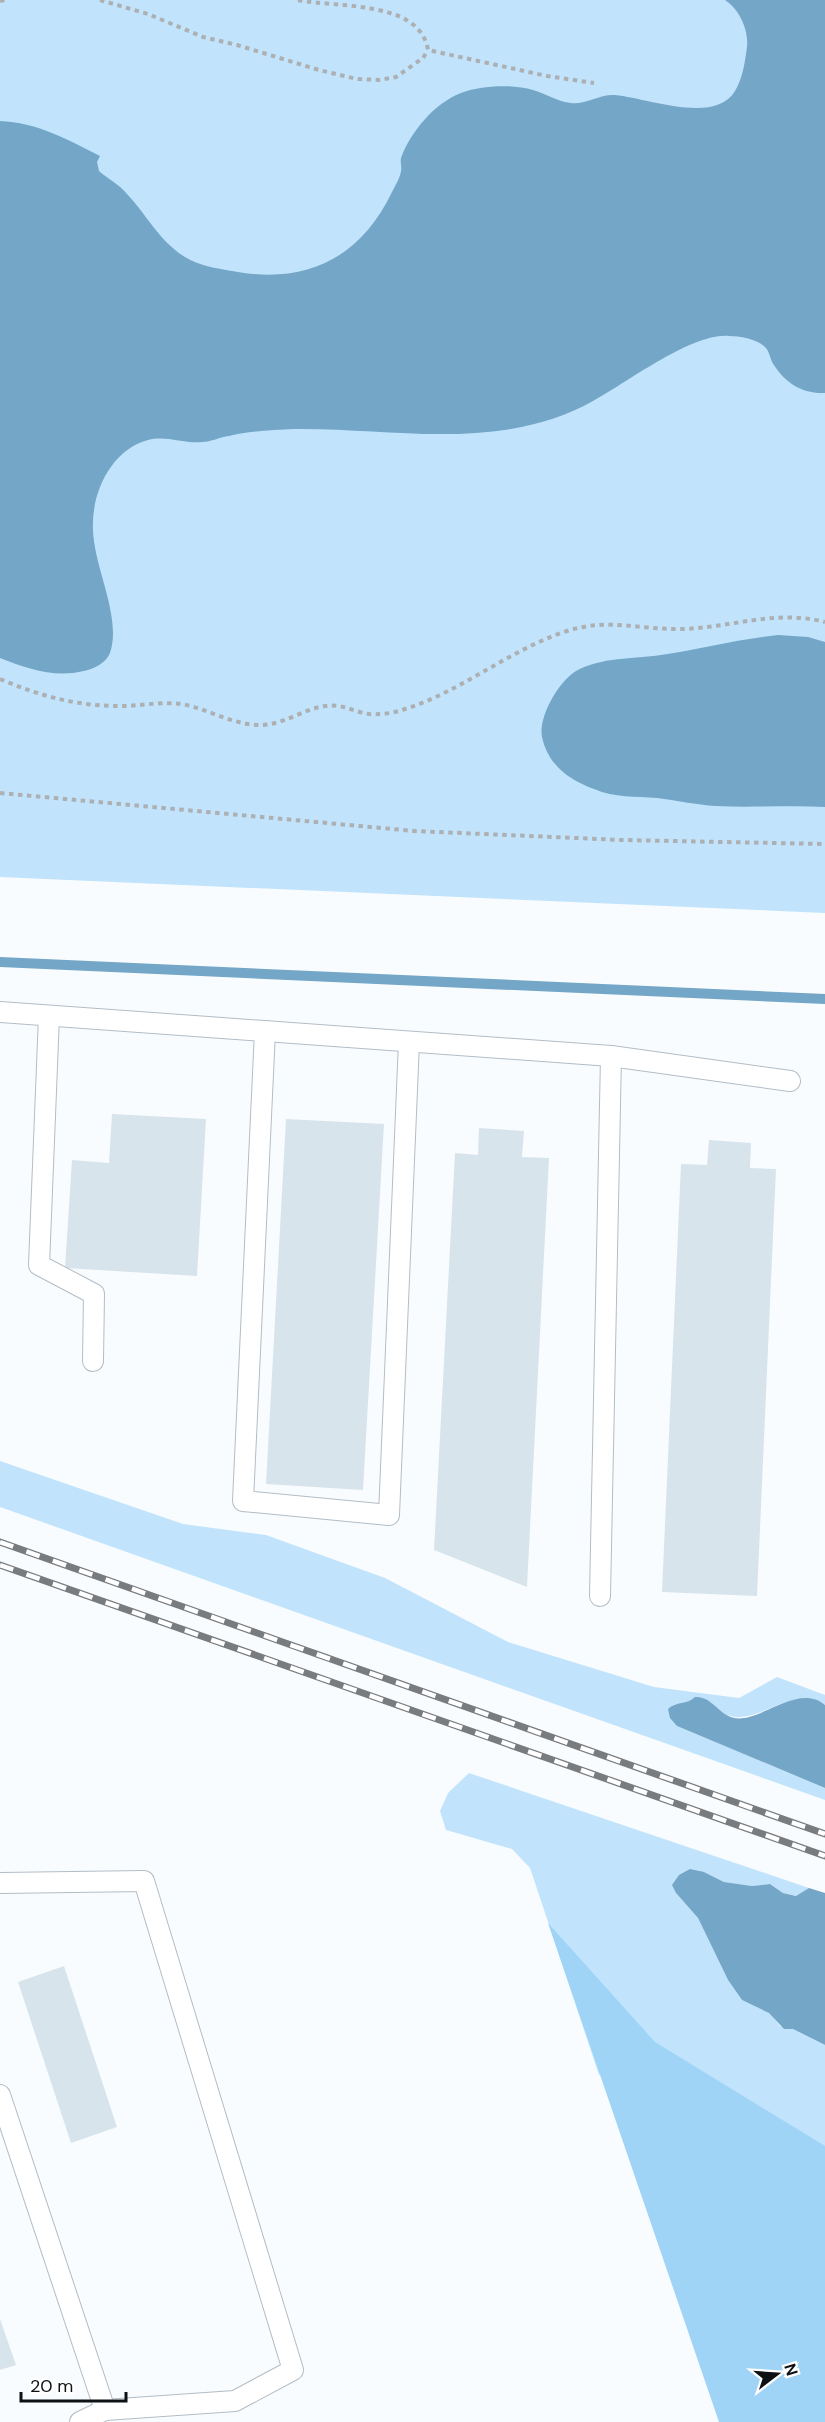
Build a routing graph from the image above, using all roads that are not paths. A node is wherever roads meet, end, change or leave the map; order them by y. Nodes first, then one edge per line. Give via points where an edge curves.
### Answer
1 (0, 1012) edge
2 (49, 1016) junction
3 (265, 1031) junction
4 (409, 1042) junction
5 (611, 1056) junction
6 (790, 1082) dead end
7 (93, 1360) dead end
8 (600, 1596) dead end
9 (0, 1883) edge
10 (0, 2095) edge
11 (105, 2410) junction
12 (80, 2422) edge

1 - 2 lane
2 - 3 lane
2 - 7 lane via 39,1265 94,1294
3 - 4 lane
3 - 4 lane via 243,1501 389,1515
4 - 5 lane
5 - 6 lane
5 - 8 lane
9 - 11 lane via 144,1881 293,2370 236,2401
10 - 11 lane
11 - 12 lane

